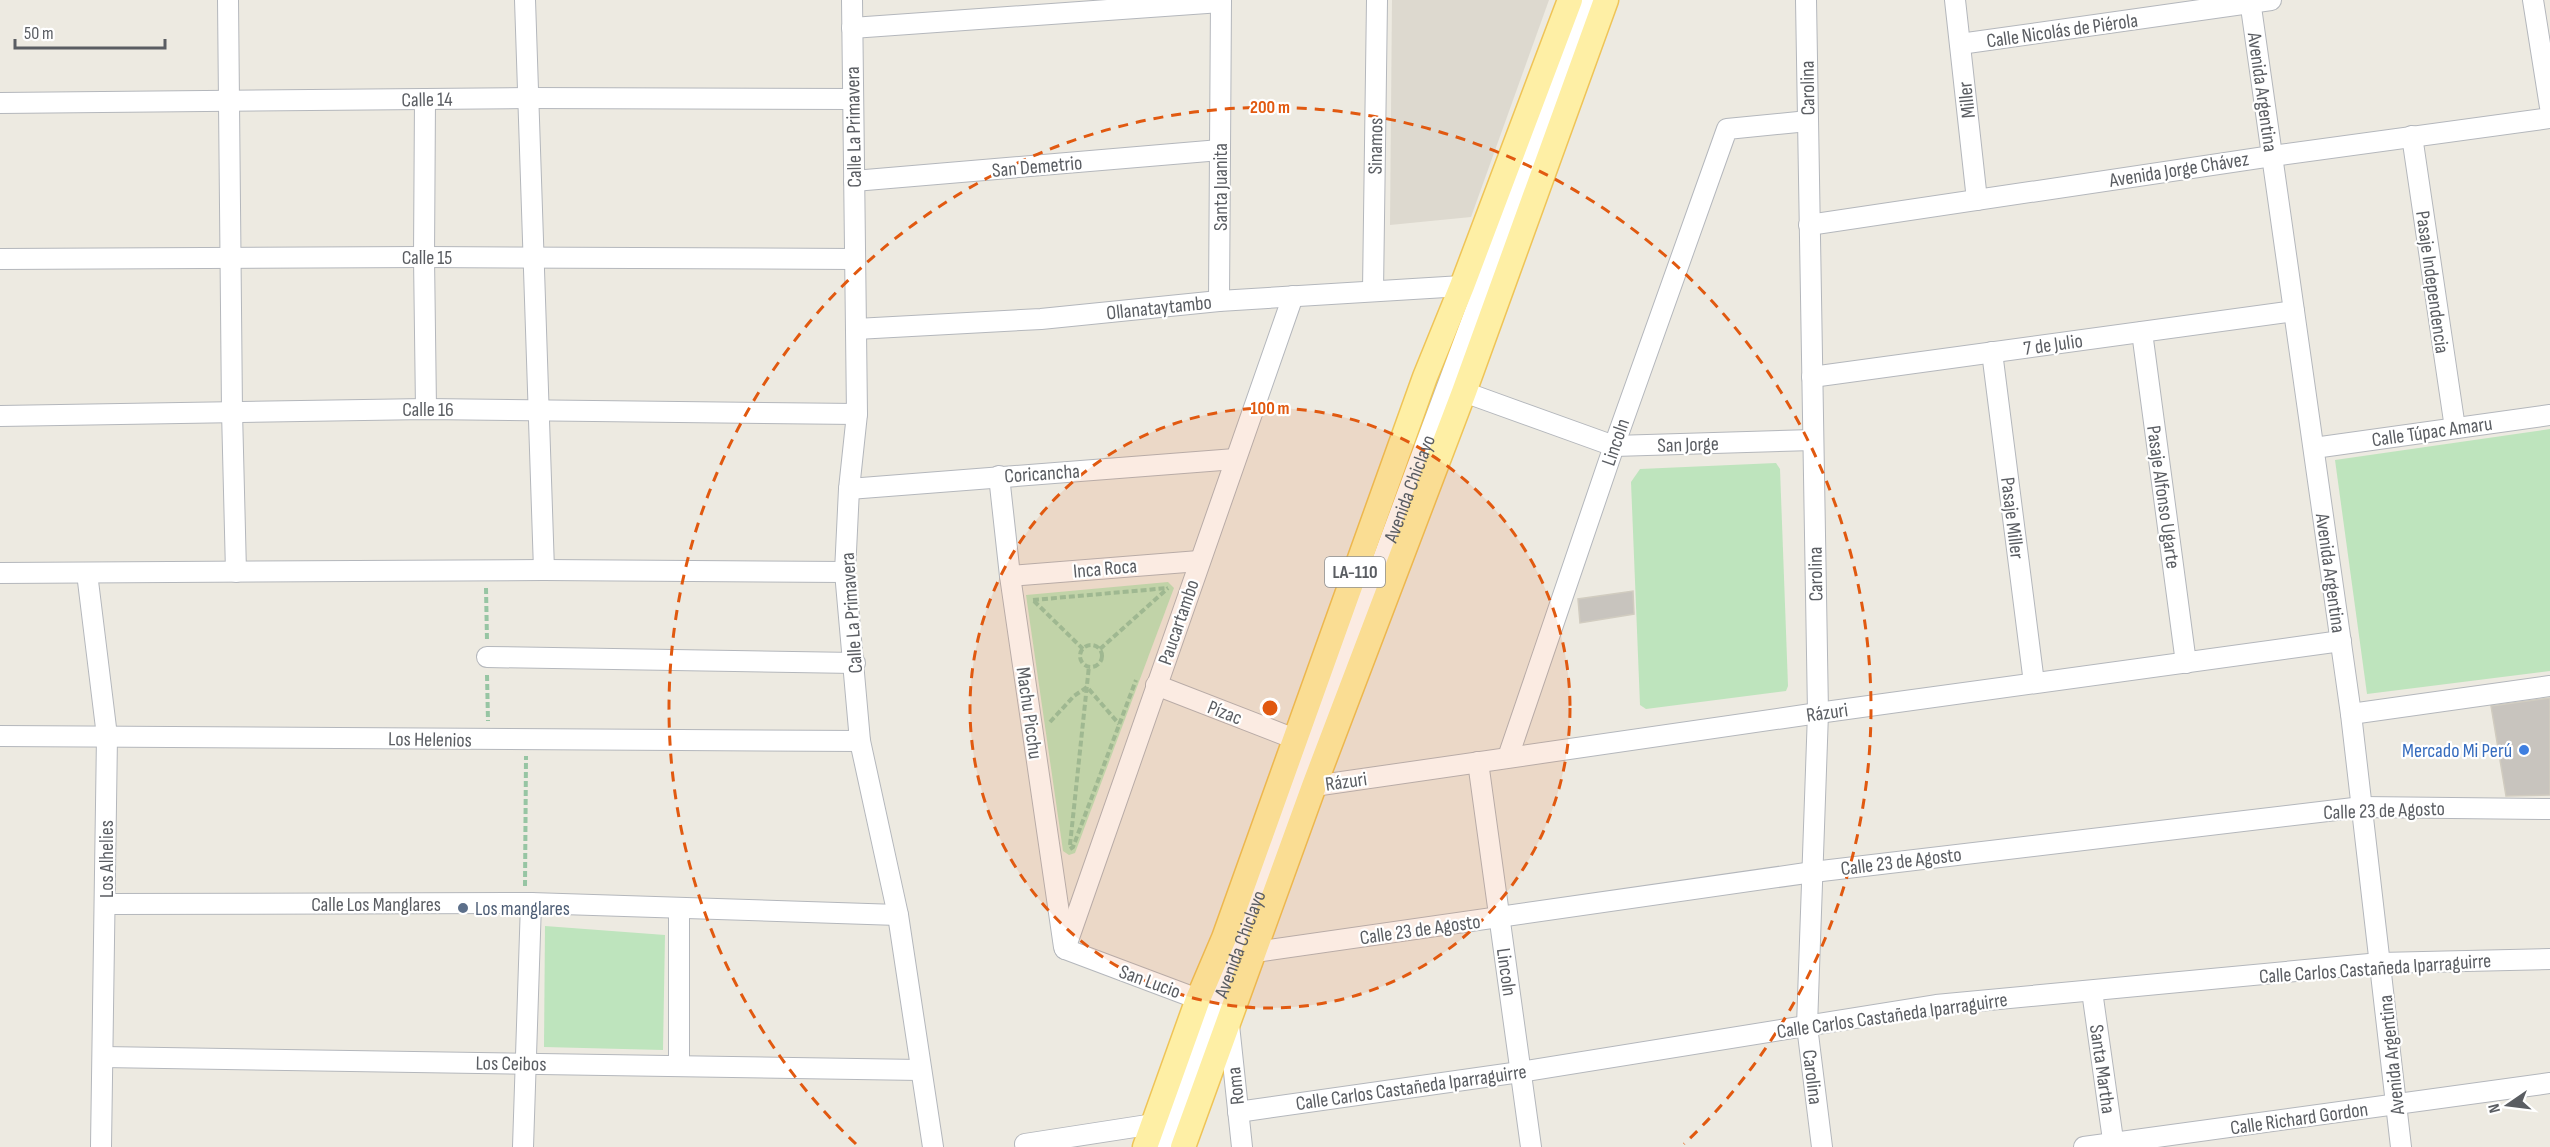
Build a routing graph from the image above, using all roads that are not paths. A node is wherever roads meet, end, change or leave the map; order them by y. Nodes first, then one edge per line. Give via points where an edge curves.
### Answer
1 (228, 0) edge
2 (525, 0) edge
3 (852, 0) edge
4 (1377, 0) edge
5 (1570, 0) edge
6 (1591, 0) edge
7 (1606, 0) edge
8 (1806, 0) edge
9 (1955, 0) edge
10 (2271, 0) edge
11 (2533, 0) edge
12 (1221, 1) edge
13 (2251, 1) edge
14 (852, 28) junction
15 (1960, 44) junction
16 (528, 98) junction
17 (425, 99) junction
18 (853, 99) junction
19 (229, 101) junction
20 (0, 104) edge
21 (2550, 107) edge
22 (2550, 118) edge
23 (1808, 122) junction
24 (2412, 136) junction
25 (1220, 150) junction
26 (2272, 156) junction
27 (854, 181) junction
28 (1977, 200) junction
29 (1809, 225) junction
30 (232, 257) junction
31 (424, 257) junction
32 (534, 257) junction
33 (0, 259) edge
34 (855, 259) junction
35 (1462, 286) junction
36 (1373, 291) junction
37 (1293, 296) junction
38 (1219, 301) junction
39 (2294, 311) junction
40 (856, 329) junction
41 (2142, 332) junction
42 (1992, 352) junction
43 (1812, 377) junction
44 (1464, 392) junction
45 (426, 409) junction
46 (539, 409) junction
47 (232, 411) junction
48 (856, 414) junction
49 (2550, 415) edge
50 (0, 416) edge
51 (2455, 428) junction
52 (1813, 440) junction
53 (1614, 446) junction
54 (2313, 448) junction
55 (1235, 459) junction
56 (999, 476) junction
57 (849, 489) junction
58 (1199, 561) junction
59 (544, 570) junction
60 (236, 572) junction
61 (845, 572) junction
62 (0, 573) edge
63 (87, 573) junction
64 (1010, 576) junction
65 (2341, 642) junction
66 (487, 657) dead end
67 (855, 663) junction
68 (2186, 663) junction
69 (2034, 683) junction
70 (1156, 685) junction
71 (2550, 686) edge
72 (1818, 713) junction
73 (2351, 714) junction
74 (0, 736) edge
75 (107, 736) junction
76 (1295, 739) junction
77 (860, 741) junction
78 (1508, 757) junction
79 (1478, 762) junction
80 (1314, 786) junction
81 (2362, 807) junction
82 (2550, 809) edge
83 (1813, 872) junction
84 (528, 903) junction
85 (106, 904) junction
86 (680, 910) junction
87 (898, 915) junction
88 (1500, 917) junction
89 (1065, 949) junction
90 (1255, 952) junction
91 (2550, 959) edge
92 (2380, 963) junction
93 (2092, 991) junction
94 (1214, 1012) junction
95 (1807, 1026) junction
96 (103, 1057) junction
97 (526, 1063) junction
98 (679, 1066) junction
99 (920, 1070) junction
100 (1520, 1072) junction
101 (2550, 1083) edge
102 (2396, 1105) junction
103 (1238, 1112) junction
104 (1154, 1124) junction
105 (1025, 1144) dead end
106 (2113, 1145) edge
107 (101, 1147) edge
108 (523, 1147) edge
109 (933, 1147) edge
110 (1145, 1147) edge
111 (1166, 1147) edge
112 (1184, 1147) edge
113 (1242, 1147) edge
114 (1530, 1147) edge
115 (1822, 1147) edge
116 (2084, 1147) edge
117 (2402, 1147) edge

1 - 19 street
2 - 16 street
3 - 14 street, Calle La Primavera
4 - 36 street, Sinamos
5 - 35 main road, Avenida Chiclayo / LA-110
6 - 94 street, Avenida Chiclayo
7 - 44 main road, Avenida Chiclayo / LA-110
8 - 23 street, Carolina
9 - 15 street, Miller
10 - 13 street, Calle Nicolás de Piérola
11 - 21 street
12 - 14 street
12 - 25 street, Santa Juanita
13 - 15 street, Calle Nicolás de Piérola
13 - 26 street, Avenida Argentina
14 - 18 street, Calle La Primavera
15 - 28 street, Miller
16 - 17 street, Calle 14
16 - 18 street, Calle 14
16 - 32 street
17 - 19 street, Calle 14
17 - 31 street
18 - 27 street, Calle La Primavera
19 - 20 street, Calle 14
19 - 30 street
22 - 24 street, Avenida Jorge Chávez
23 - 29 street, Carolina
23 - 53 street, Lincoln via 1727,129
24 - 26 street, Avenida Jorge Chávez
24 - 51 street, Pasaje Independencia
25 - 27 street, San Demetrio
25 - 38 street, Santa Juanita
26 - 28 street, Avenida Jorge Chávez
26 - 39 street, Avenida Argentina
27 - 34 street, Calle La Primavera
28 - 29 street, Avenida Jorge Chávez
29 - 43 street, Carolina
30 - 31 street, Calle 15
30 - 33 street, Calle 15
30 - 47 street
31 - 32 street, Calle 15
31 - 45 street
32 - 34 street, Calle 15
32 - 46 street
34 - 40 street, Calle La Primavera
35 - 36 street, Ollanataytambo
35 - 76 main road, Avenida Chiclayo / LA-110 via 1425,377
36 - 37 street, Ollanataytambo
37 - 38 street, Ollanataytambo
37 - 55 street, Paucartambo
38 - 40 street, Ollanataytambo via 1041,319
39 - 41 street, 7 de Julio
39 - 54 street, Avenida Argentina
40 - 48 street, Calle La Primavera
41 - 42 street, 7 de Julio
41 - 68 street, Pasaje Alfonso Ugarte
42 - 43 street, 7 de Julio
42 - 69 street, Pasaje Miller
43 - 52 street, Carolina
44 - 53 street, San Jorge
44 - 80 main road, Avenida Chiclayo / LA-110
45 - 46 street, Calle 16
45 - 47 street, Calle 16
46 - 48 street, Calle 16
46 - 59 street
47 - 50 street, Calle 16
47 - 60 street
48 - 57 street, Calle La Primavera
49 - 51 street, Calle Túpac Amaru
51 - 54 street, Calle Túpac Amaru
52 - 53 street, San Jorge
52 - 72 street, Carolina
53 - 78 street, Lincoln
54 - 65 street, Avenida Argentina
55 - 56 street, Coricancha
55 - 58 street, Paucartambo
56 - 57 street, Coricancha
56 - 64 street, Machu Picchu
57 - 61 street, Calle La Primavera
58 - 64 street, Inca Roca
58 - 70 street, Paucartambo
59 - 60 street
59 - 61 street
60 - 63 street
61 - 67 street, Calle La Primavera
62 - 63 street
63 - 75 street, Los Alhelies
64 - 89 street, Machu Picchu
65 - 68 street, Rázuri
65 - 73 street, Avenida Argentina
66 - 67 street
67 - 77 street, Calle La Primavera
68 - 69 street, Rázuri
69 - 72 street, Rázuri
70 - 76 street, Pízac
70 - 89 street, Paucartambo
71 - 73 street
72 - 78 street, Rázuri
72 - 83 street, Carolina
73 - 81 street, Avenida Argentina
74 - 75 street, Los Helenios
75 - 77 street, Los Helenios
75 - 85 street, Los Alhelies
76 - 94 main road, Avenida Chiclayo / LA-110 via 1224,938
77 - 87 street, Calle La Primavera
78 - 79 street, Rázuri
79 - 80 street, Rázuri
79 - 88 street, Lincoln
80 - 90 main road, Avenida Chiclayo / LA-110
81 - 82 street, Calle 23 de Agosto
81 - 83 street, Calle 23 de Agosto
81 - 92 street, Avenida Argentina
83 - 88 street, Calle 23 de Agosto
83 - 95 street, Carolina
84 - 85 street, Calle Los Manglares
84 - 86 street, Calle Los Manglares
84 - 97 street
85 - 96 street, Los Alhelies
86 - 87 street, Calle Los Manglares
86 - 98 street
87 - 99 street, Calle La Primavera
88 - 90 street, Calle 23 de Agosto
88 - 100 street, Lincoln
89 - 94 street, San Lucio
90 - 94 main road, Avenida Chiclayo / LA-110
91 - 92 street, Calle Carlos Castañeda Iparraguirre
92 - 93 street, Calle Carlos Castañeda Iparraguirre
92 - 102 street, Avenida Argentina
93 - 95 street, Calle Carlos Castañeda Iparraguirre via 1936,1005
93 - 106 street, Santa Martha
94 - 103 street, Roma
94 - 104 main road, Avenida Chiclayo / LA-110
94 - 111 street, Avenida Chiclayo
94 - 112 main road, Avenida Chiclayo / LA-110
95 - 100 street, Calle Carlos Castañeda Iparraguirre
95 - 115 street, Carolina
96 - 97 street, Los Ceibos
96 - 107 street, Los Alhelies
97 - 98 street, Los Ceibos
97 - 108 street
98 - 99 street, Los Ceibos
99 - 109 street, Calle La Primavera
100 - 103 street, Calle Carlos Castañeda Iparraguirre
100 - 114 street, Lincoln
101 - 102 street, Calle Richard Gordon
102 - 106 street, Calle Richard Gordon
102 - 117 street, Avenida Argentina
103 - 113 street, Roma
104 - 105 street
104 - 110 main road, Avenida Chiclayo / LA-110
106 - 116 street, Calle Richard Gordon

